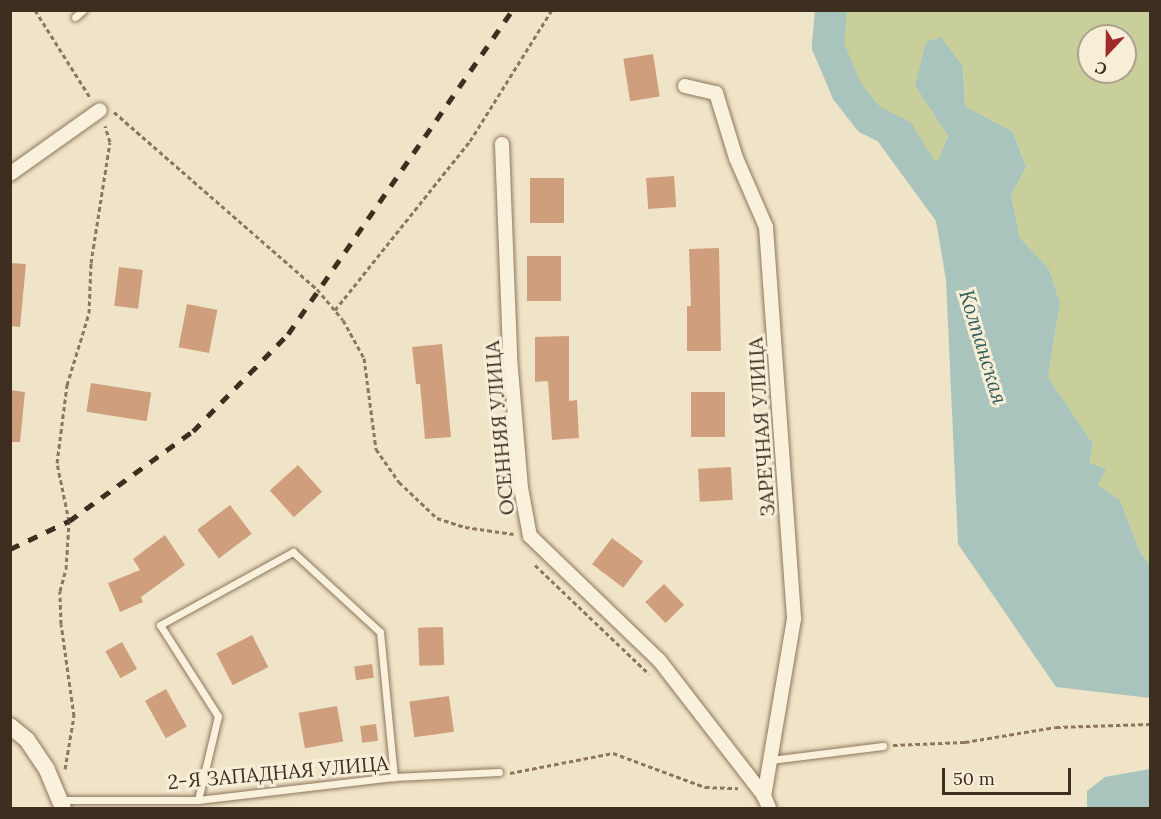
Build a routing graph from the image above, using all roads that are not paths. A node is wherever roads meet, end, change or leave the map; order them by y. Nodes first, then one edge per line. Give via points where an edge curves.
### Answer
1 (83, 10) edge
2 (75, 16) dead end
3 (685, 86) dead end
4 (100, 110) road end
5 (502, 144) dead end
6 (10, 174) edge
7 (10, 726) edge
8 (883, 746) road end
9 (770, 760) junction
10 (499, 772) road end
11 (394, 777) junction
12 (762, 798) edge
13 (198, 800) junction
14 (61, 805) edge

1 - 2 lane
3 - 9 street, ЗАРЕЧНАЯ УЛИЦА via 716,93 736,158 766,227 794,619
4 - 6 street
5 - 12 street, ОСЕННЯЯ УЛИЦА via 510,357 520,488 530,536 659,660
7 - 14 street via 27,740 47,770
8 - 9 lane
9 - 12 street, ЗАРЕЧНАЯ УЛИЦА
10 - 11 lane, 2-Я ЗАПАДНАЯ УЛИЦА
11 - 13 lane, 2-Я ЗАПАДНАЯ УЛИЦА
11 - 13 lane via 380,632 293,552 160,625 218,716
13 - 14 lane, 2-Я ЗАПАДНАЯ УЛИЦА

